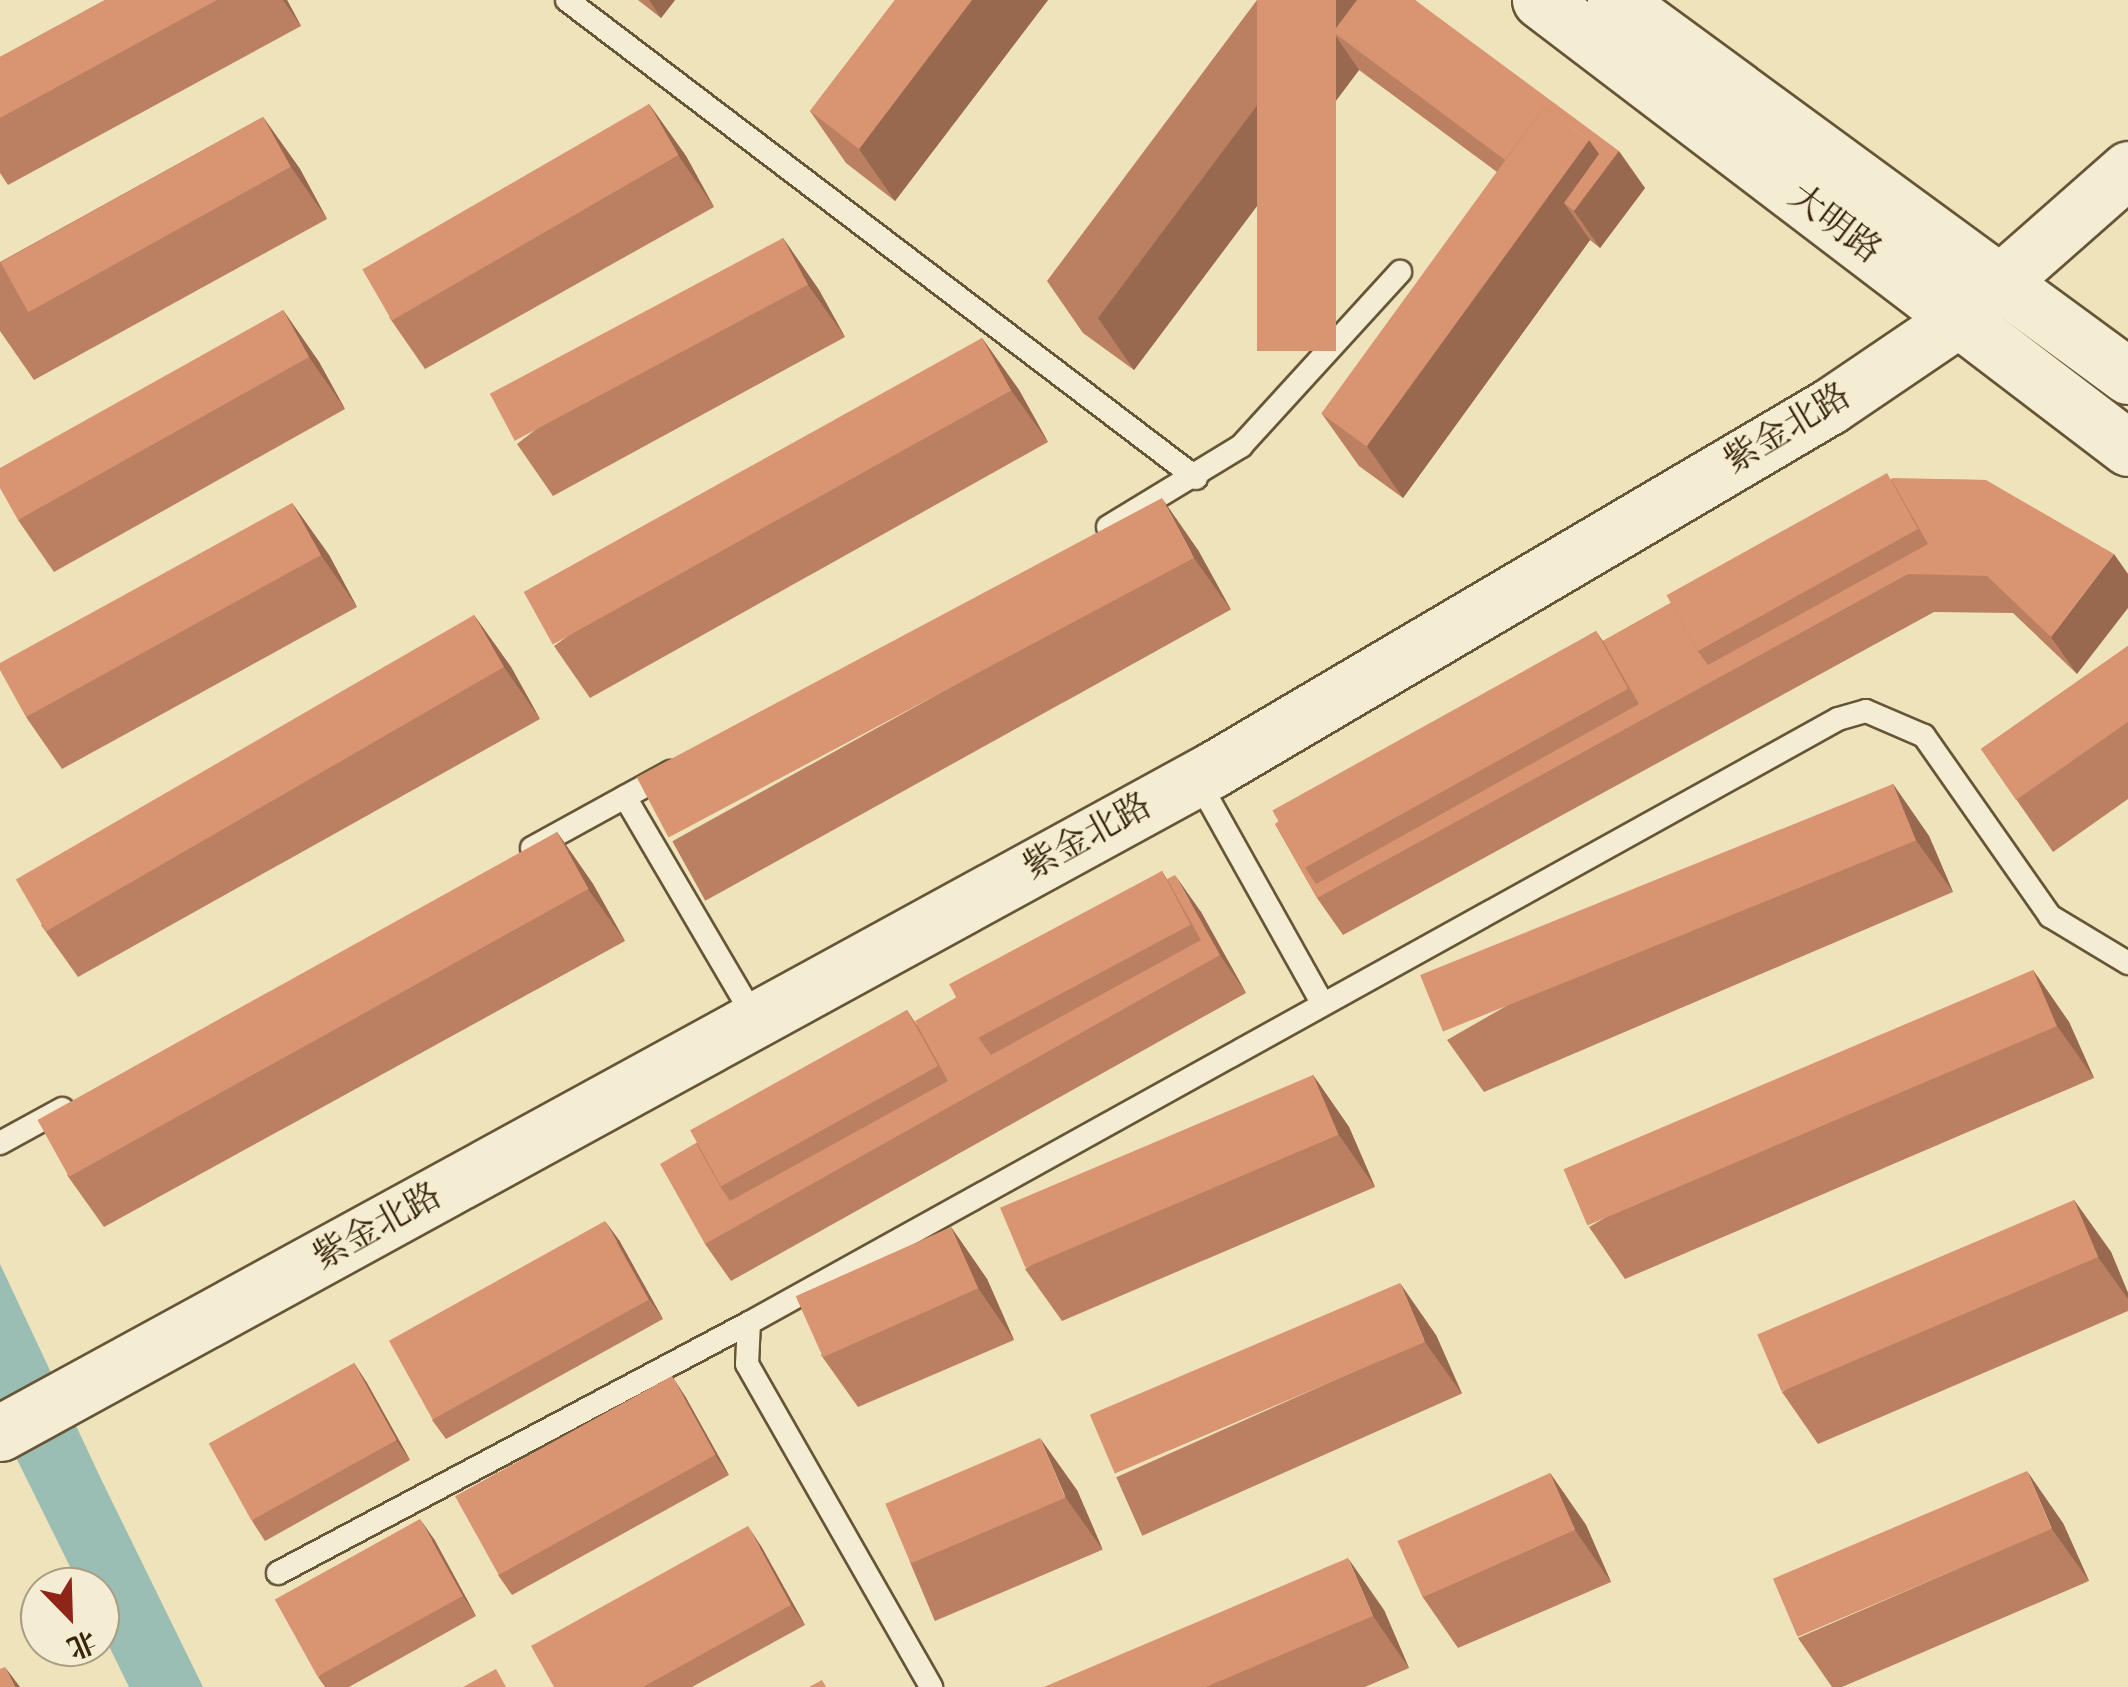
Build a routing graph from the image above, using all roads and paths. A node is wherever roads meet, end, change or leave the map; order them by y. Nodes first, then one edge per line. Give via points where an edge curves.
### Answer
1 (567, 0) edge
2 (1540, 0) edge
3 (1615, 0) edge
4 (2128, 169) edge
5 (1400, 272) dead end
6 (2000, 284) junction
7 (1957, 320) junction
8 (2128, 376) edge
9 (2128, 448) edge
10 (1196, 478) junction
11 (1092, 536) edge
12 (694, 758) edge
13 (1196, 779) junction
14 (624, 797) junction
15 (502, 864) edge
16 (2128, 962) edge
17 (1322, 1004) junction
18 (756, 1020) junction
19 (84, 1097) edge
20 (0, 1143) edge
21 (749, 1323) junction
22 (0, 1433) edge
23 (278, 1573) dead end
24 (931, 1687) edge

1 - 10 lane
2 - 7 street, 大明路
3 - 6 street, 大明路
4 - 6 street, 紫金北路
5 - 10 lane via 1241,446
6 - 7 street, 紫金北路
6 - 8 street, 大明路
7 - 9 street, 大明路
7 - 13 street, 紫金北路 via 1830,406
10 - 11 lane
12 - 14 lane
13 - 17 lane
13 - 18 street, 紫金北路
14 - 15 lane
14 - 18 lane
16 - 17 lane via 2050,916 1924,736 1866,711 1838,719
17 - 21 lane
18 - 22 street, 紫金北路
19 - 20 lane
21 - 23 lane
21 - 24 lane via 747,1364

